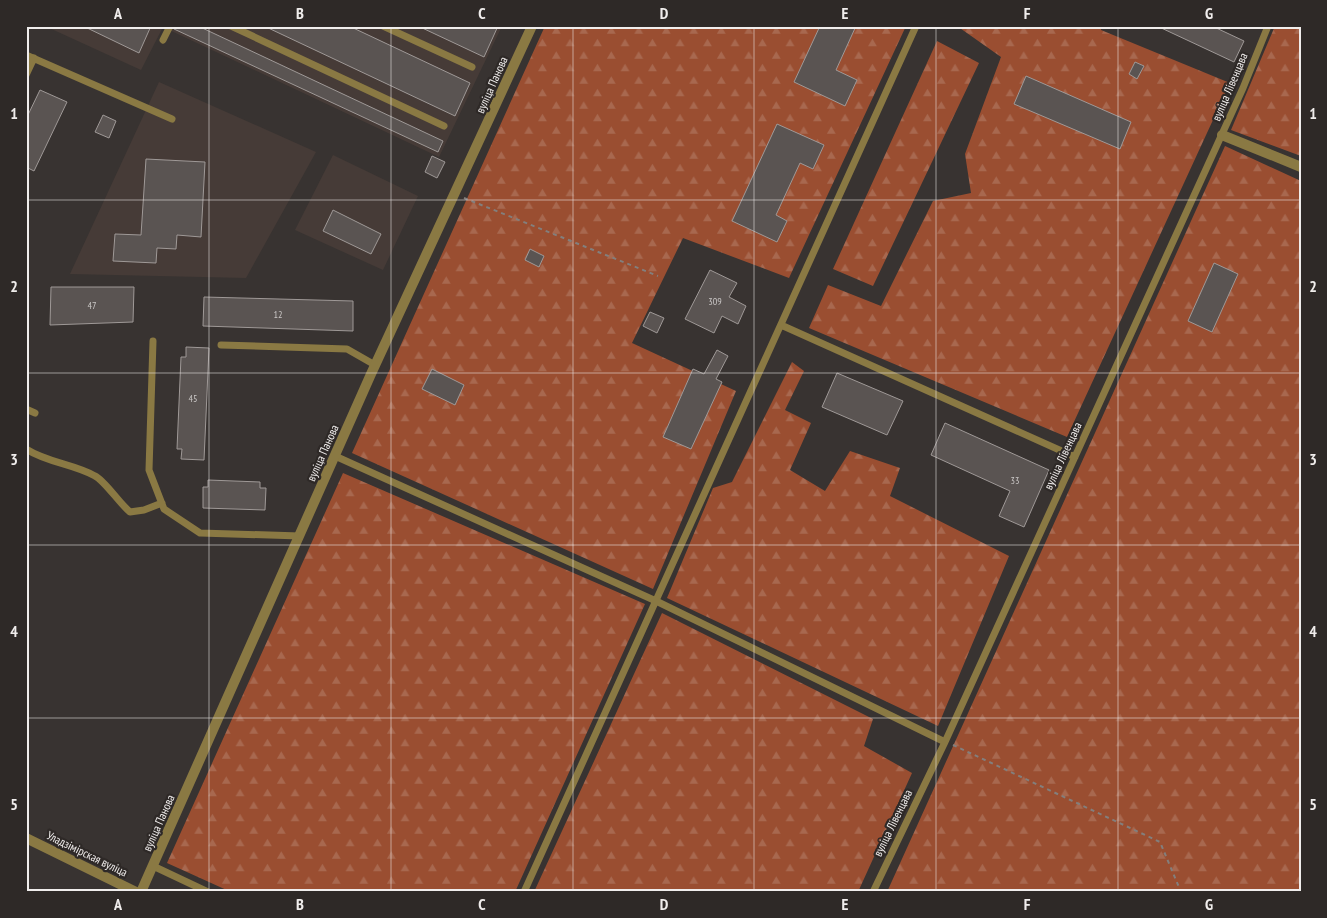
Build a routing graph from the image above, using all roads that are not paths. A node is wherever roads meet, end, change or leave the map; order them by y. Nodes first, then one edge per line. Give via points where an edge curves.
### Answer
1 (170, 26) edge
2 (231, 26) edge
3 (383, 26) edge
4 (532, 26) edge
5 (916, 26) edge
6 (1268, 26) edge
7 (163, 40) dead end
8 (30, 57) edge
9 (472, 67) dead end
10 (26, 75) edge
11 (172, 120) dead end
12 (444, 126) dead end
13 (1222, 135) junction
14 (1301, 167) edge
15 (781, 325) junction
16 (153, 341) dead end
17 (221, 346) dead end
18 (375, 365) junction
19 (26, 409) edge
20 (35, 413) dead end
21 (26, 449) edge
22 (336, 456) junction
23 (1075, 458) junction
24 (162, 503) junction
25 (300, 536) junction
26 (656, 601) junction
27 (945, 742) junction
28 (26, 838) edge
29 (153, 866) junction
30 (136, 892) edge
31 (141, 892) edge
32 (208, 892) edge
33 (524, 892) edge
34 (872, 892) edge

1 - 7 lane
2 - 12 lane
3 - 9 lane
4 - 18 street, вуліца Панова
5 - 15 lane
6 - 13 lane, вуліца Лівенцава
8 - 10 lane
8 - 11 lane
13 - 14 street
13 - 23 lane, вуліца Лівенцава
15 - 23 lane
15 - 26 lane
16 - 24 lane via 149,470
17 - 18 lane via 347,349
18 - 22 street, вуліца Панова
19 - 20 lane
21 - 24 lane via 36,456 96,476 130,512
22 - 25 street, вуліца Панова
22 - 26 lane
23 - 27 lane, вуліца Лівенцава
24 - 25 lane via 164,509 200,533
25 - 29 street, вуліца Панова
26 - 27 lane
26 - 33 lane
27 - 34 lane, вуліца Лівенцава
28 - 30 street, Уладзімірская вуліца
29 - 31 street, вуліца Панова
29 - 32 lane

